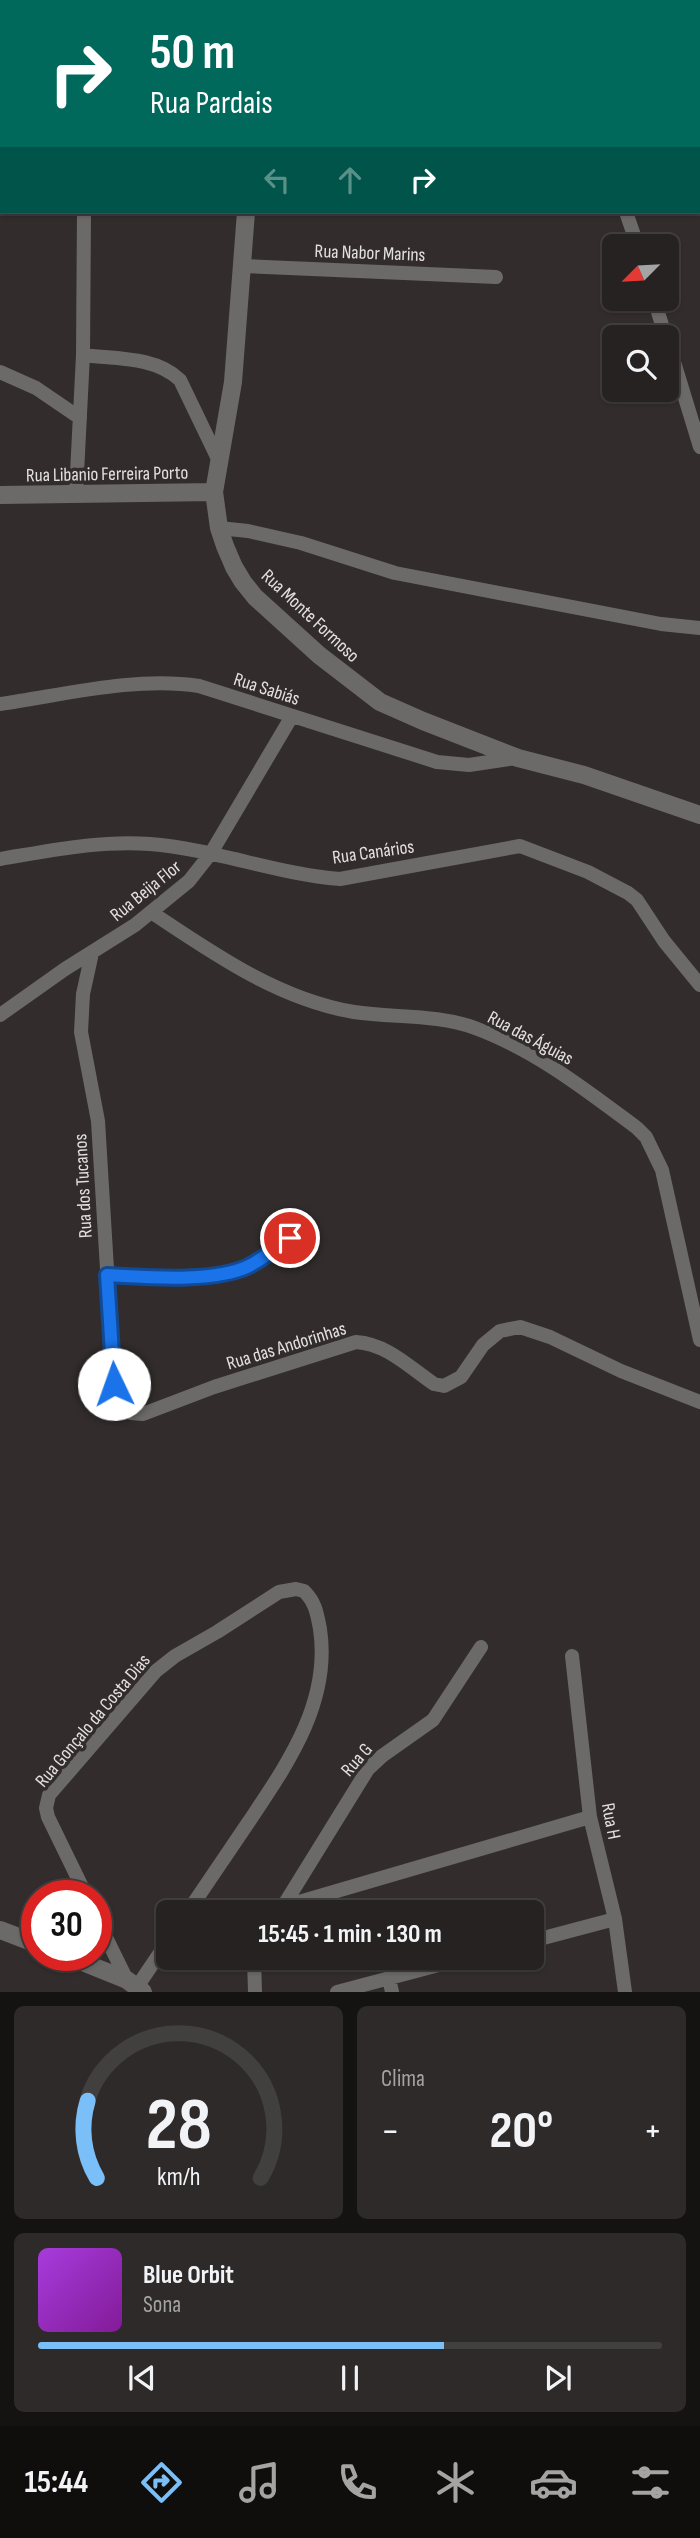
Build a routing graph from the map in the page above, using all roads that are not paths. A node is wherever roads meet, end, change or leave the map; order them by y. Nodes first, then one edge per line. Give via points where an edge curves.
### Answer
1 (84, 214) edge
2 (246, 214) edge
3 (627, 214) edge
4 (634, 234) edge
5 (242, 266) junction
6 (496, 277) dead end
7 (83, 355) junction
8 (0, 372) edge
9 (679, 380) edge
10 (80, 418) junction
11 (700, 447) edge
12 (219, 461) junction
13 (214, 492) junction
14 (76, 493) junction
15 (0, 495) edge
16 (219, 527) junction
17 (700, 628) edge
18 (0, 704) edge
19 (292, 716) junction
20 (518, 758) junction
21 (700, 815) edge
22 (211, 853) junction
23 (0, 859) edge
24 (151, 912) junction
25 (92, 953) junction
26 (700, 985) edge
27 (0, 1015) edge
28 (298, 1231) dead end
29 (107, 1275) junction
30 (700, 1340) edge
31 (700, 1402) edge
32 (131, 1413) joint
33 (481, 1647) dead end
34 (572, 1656) dead end
35 (590, 1817) junction
36 (79, 1880) edge
37 (196, 1900) edge
38 (286, 1900) edge
39 (313, 1900) edge
40 (615, 1919) junction
41 (0, 1930) edge
42 (21, 1938) edge
43 (544, 1938) edge
44 (112, 1945) edge
45 (156, 1958) edge
46 (254, 1970) edge
47 (432, 1970) edge
48 (102, 1971) edge
49 (391, 1985) edge
50 (136, 1986) edge
51 (255, 1992) edge
52 (337, 1992) edge
53 (625, 1992) edge

1 - 7 street
2 - 5 street, Rua Monte Formoso
3 - 4 street
5 - 6 street, Rua Nabor Marins
5 - 12 street, Rua Monte Formoso via 233,382
7 - 10 street
7 - 12 street via 157,364 170,370 180,380
8 - 10 street via 36,388
9 - 11 street
10 - 14 street
12 - 13 street, Rua Monte Formoso
13 - 14 street, Rua Libanio Ferreira Porto
13 - 16 street, Rua Monte Formoso
14 - 15 street, Rua Libanio Ferreira Porto
16 - 17 street via 301,542 395,573
16 - 20 street, Rua Monte Formoso via 234,567 255,597 318,655 398,710
18 - 19 street, Rua Sabiás via 166,682 199,686
19 - 20 street, Rua Sabiás via 437,762 468,765
19 - 22 street, Rua Beija Flor
20 - 21 street, Rua Monte Formoso via 584,775
22 - 23 street, Rua Canários via 130,844
22 - 24 street, Rua Beija Flor via 189,881
22 - 26 street, Rua Canários via 340,879 520,846 628,893
24 - 25 street, Rua Beija Flor
24 - 30 street, Rua das Águias via 216,955 285,992 356,1012 454,1022 517,1047 568,1077 637,1128 662,1170
25 - 27 street, Rua Beija Flor
25 - 29 street, Rua dos Tucanos via 81,1032 97,1121
28 - 29 street via 263,1258 238,1270 170,1278
29 - 32 street, Rua dos Tucanos via 114,1384 118,1398
31 - 32 street, Rua das Andorinhas via 520,1327 499,1331 461,1377 444,1386 434,1384 381,1347 356,1342 153,1411
33 - 38 street, Rua G via 433,1720 369,1769
34 - 35 street, Rua H
35 - 39 street
35 - 40 street, Rua H
36 - 37 street, Rua Gonçalo da Costa Dias via 48,1818 49,1795 166,1662 279,1592 304,1591 316,1608 321,1637 318,1685 306,1725 292,1757
40 - 43 street
40 - 53 street, Rua H
41 - 42 street
44 - 50 street
45 - 50 street
46 - 51 street
47 - 49 street
48 - 50 street
49 - 52 street

